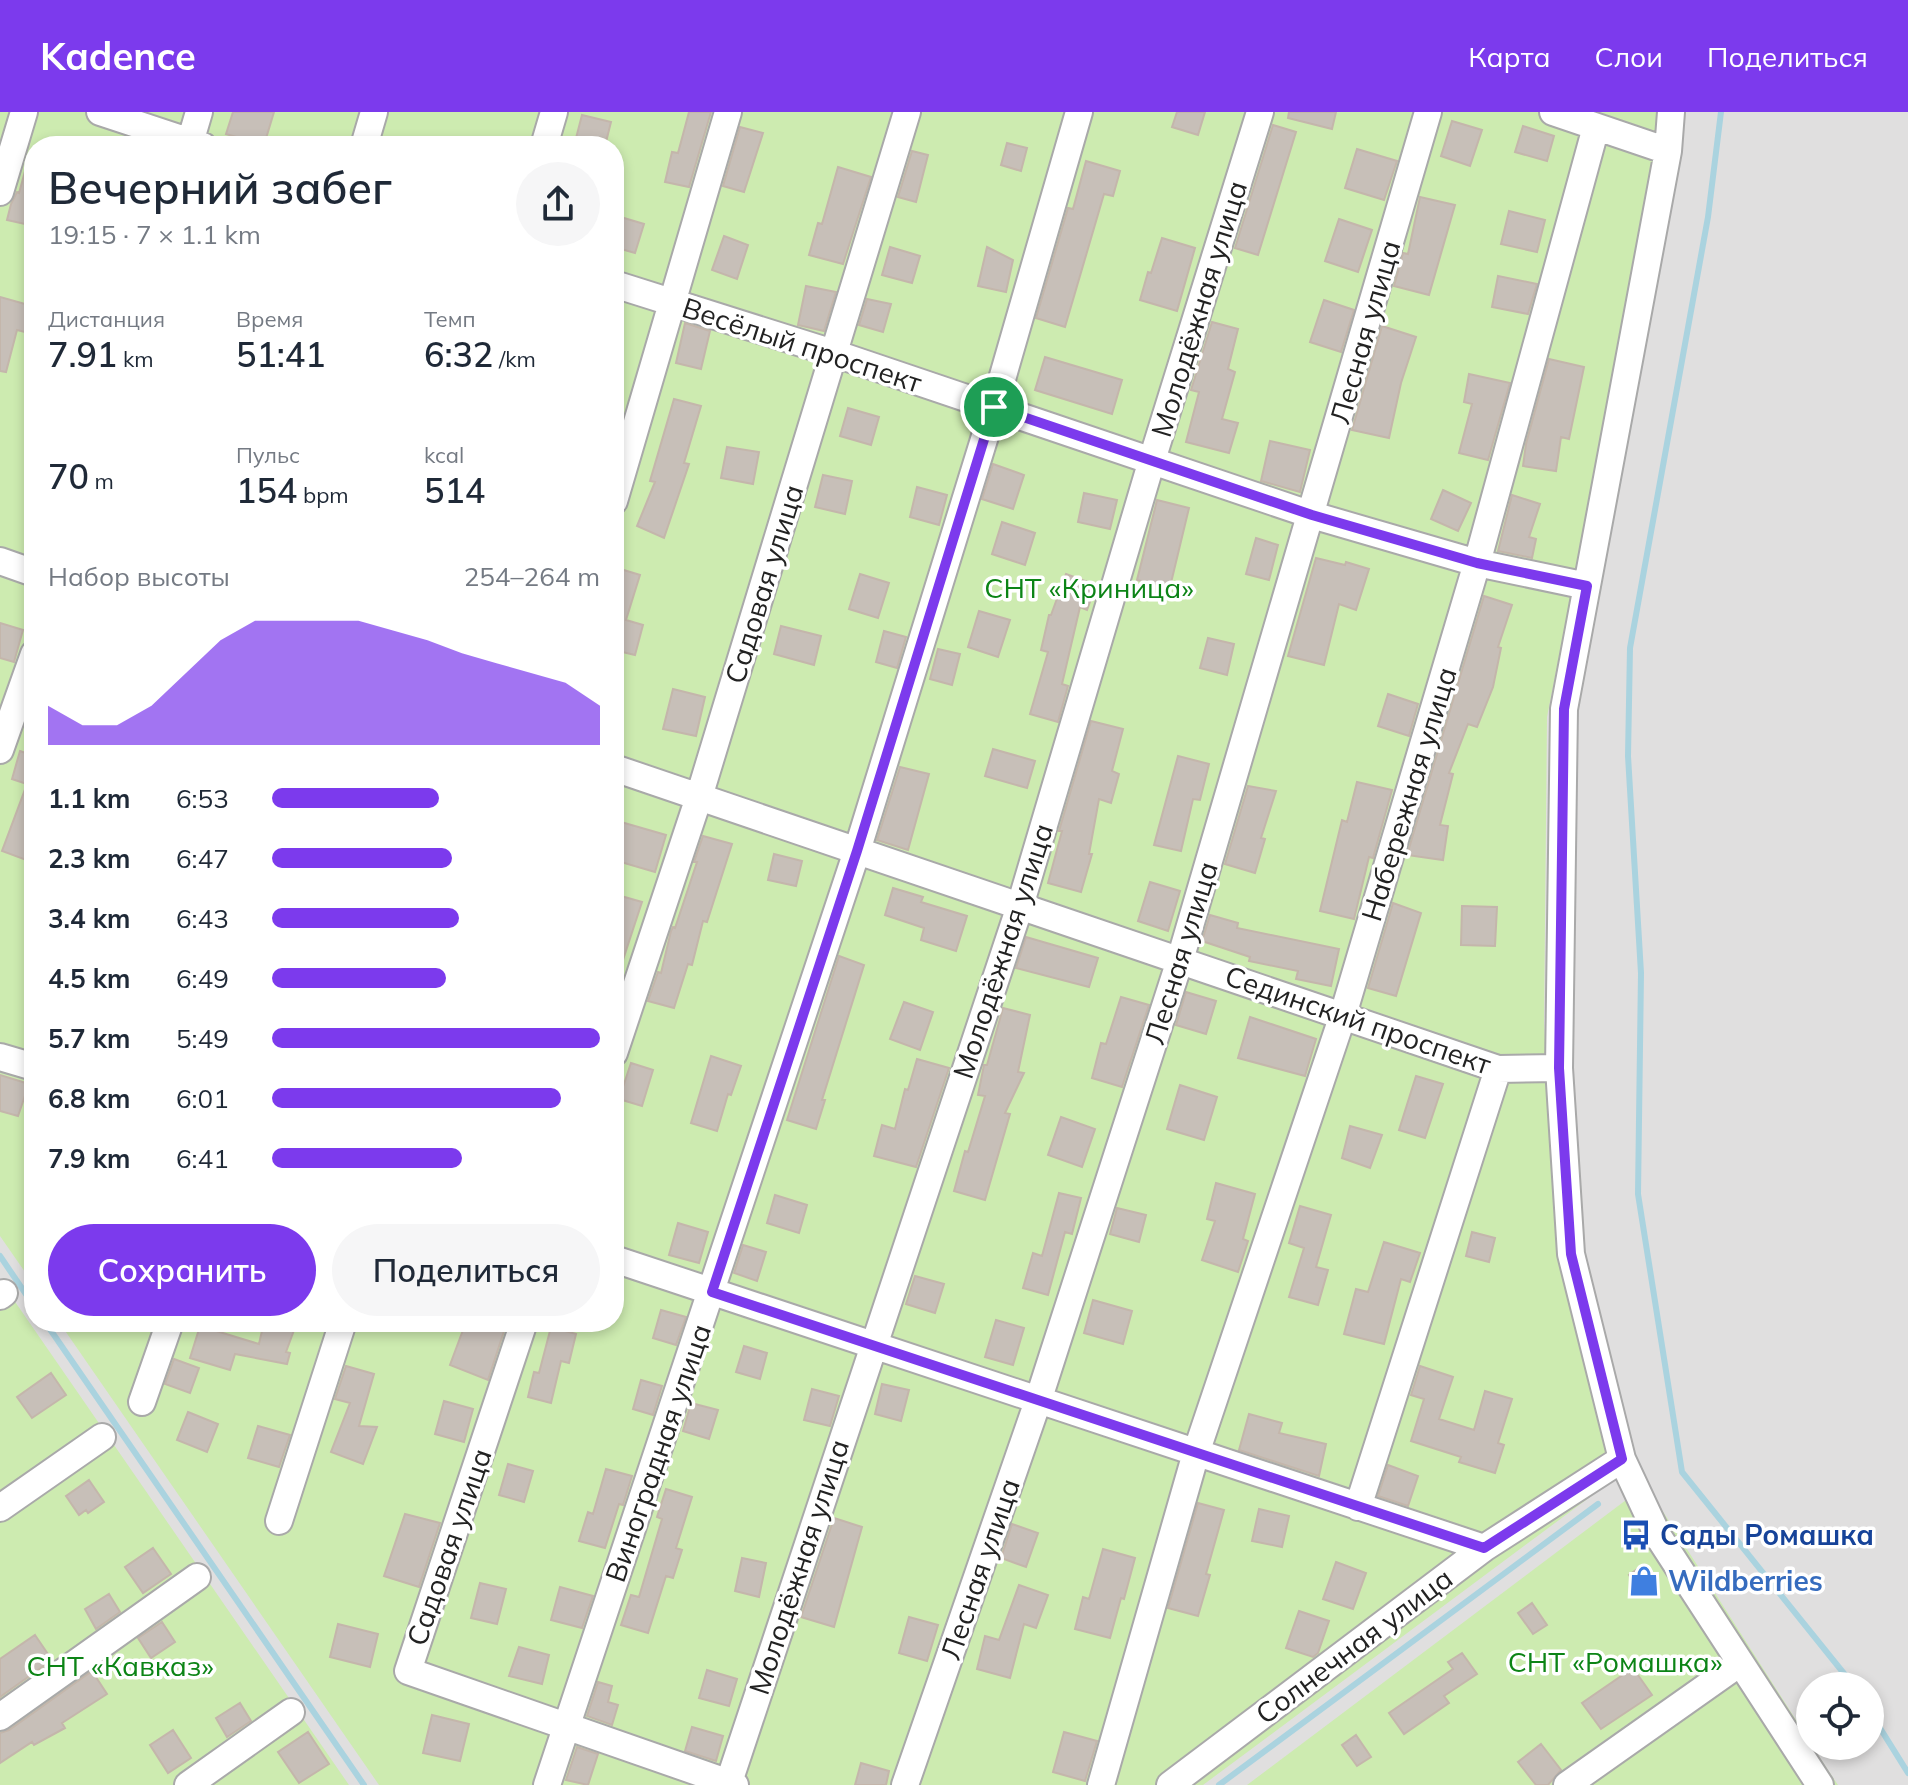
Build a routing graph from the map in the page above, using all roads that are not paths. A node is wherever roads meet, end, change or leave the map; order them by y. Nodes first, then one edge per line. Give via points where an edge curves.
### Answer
1 (24, 112) edge
2 (100, 112) edge
3 (199, 112) edge
4 (374, 112) edge
5 (554, 112) edge
6 (728, 112) edge
7 (907, 112) edge
8 (1079, 112) edge
9 (1260, 112) edge
10 (1428, 112) edge
11 (1553, 112) edge
12 (1671, 112) edge
13 (1596, 127) junction
14 (168, 136) edge
15 (195, 136) edge
16 (367, 136) edge
17 (547, 136) edge
18 (1668, 151) junction
19 (0, 192) edge
20 (624, 287) edge
21 (673, 304) junction
22 (833, 353) junction
23 (994, 407) junction
24 (1152, 460) junction
25 (624, 468) edge
26 (1312, 515) junction
27 (0, 561) edge
28 (1477, 563) junction
29 (24, 569) edge
30 (1587, 586) junction
31 (24, 682) edge
32 (0, 750) edge
33 (624, 771) edge
34 (699, 797) junction
35 (857, 851) junction
36 (1020, 906) junction
37 (1180, 960) junction
38 (1343, 1015) junction
39 (624, 1023) edge
40 (0, 1057) edge
41 (24, 1064) edge
42 (1559, 1068) junction
43 (1498, 1069) junction
44 (624, 1262) edge
45 (712, 1292) junction
46 (166, 1332) edge
47 (340, 1332) edge
48 (521, 1332) edge
49 (872, 1346) junction
50 (1038, 1401) junction
51 (142, 1402) dead end
52 (102, 1437) dead end
53 (1196, 1453) junction
54 (1622, 1459) junction
55 (1358, 1507) junction
56 (0, 1508) edge
57 (279, 1521) dead end
58 (1484, 1548) junction
59 (197, 1577) dead end
60 (1740, 1663) junction
61 (291, 1712) dead end
62 (0, 1717) edge
63 (565, 1726) junction
64 (731, 1784) edge
65 (188, 1785) edge
66 (547, 1785) edge
67 (905, 1785) edge
68 (1101, 1785) edge
69 (1170, 1785) edge
70 (1567, 1785) edge
71 (1820, 1785) edge

1 - 19 street
2 - 14 street
3 - 15 street
4 - 16 street
5 - 17 street
6 - 21 street
7 - 22 street, Садовая улица
8 - 23 street, Виноградная улица
9 - 24 street, Молодёжная улица
10 - 26 street, Лесная улица
11 - 13 street
12 - 18 street
13 - 18 street
13 - 28 street, Набережная улица
18 - 30 street
20 - 21 street, Весёлый проспект
21 - 22 street, Весёлый проспект
21 - 25 street
22 - 23 street, Весёлый проспект
22 - 34 street, Садовая улица
23 - 24 street, Весёлый проспект
23 - 35 street, Виноградная улица
24 - 26 street, Весёлый проспект
24 - 36 street, Молодёжная улица
26 - 28 street, Весёлый проспект
26 - 37 street, Лесная улица
27 - 29 street
28 - 30 street, Весёлый проспект
28 - 38 street, Набережная улица
30 - 42 street via 1564,709
31 - 32 street
33 - 34 street, Сединский проспект
34 - 35 street, Сединский проспект
34 - 39 street, Садовая улица
35 - 36 street, Сединский проспект
35 - 45 street, Виноградная улица
36 - 37 street, Сединский проспект
36 - 49 street, Молодёжная улица
37 - 38 street, Сединский проспект
37 - 50 street, Лесная улица
38 - 43 street, Сединский проспект
38 - 53 street, Набережная улица
40 - 41 street
42 - 43 street, Сединский проспект
42 - 54 street via 1571,1254
43 - 55 street
44 - 45 street
45 - 49 street
45 - 63 street, Виноградная улица
46 - 51 street
47 - 57 street
48 - 63 street, Садовая улица via 408,1671
49 - 50 street
49 - 64 street, Молодёжная улица
50 - 53 street
50 - 67 street, Лесная улица
52 - 56 street
53 - 55 street
53 - 68 street, Набережная улица
54 - 58 street, Солнечная улица
54 - 60 street via 1658,1536
55 - 58 street
58 - 69 street, Солнечная улица
59 - 62 street
60 - 70 street
60 - 71 street
61 - 65 street
63 - 64 street, Садовая улица
63 - 66 street, Виноградная улица

